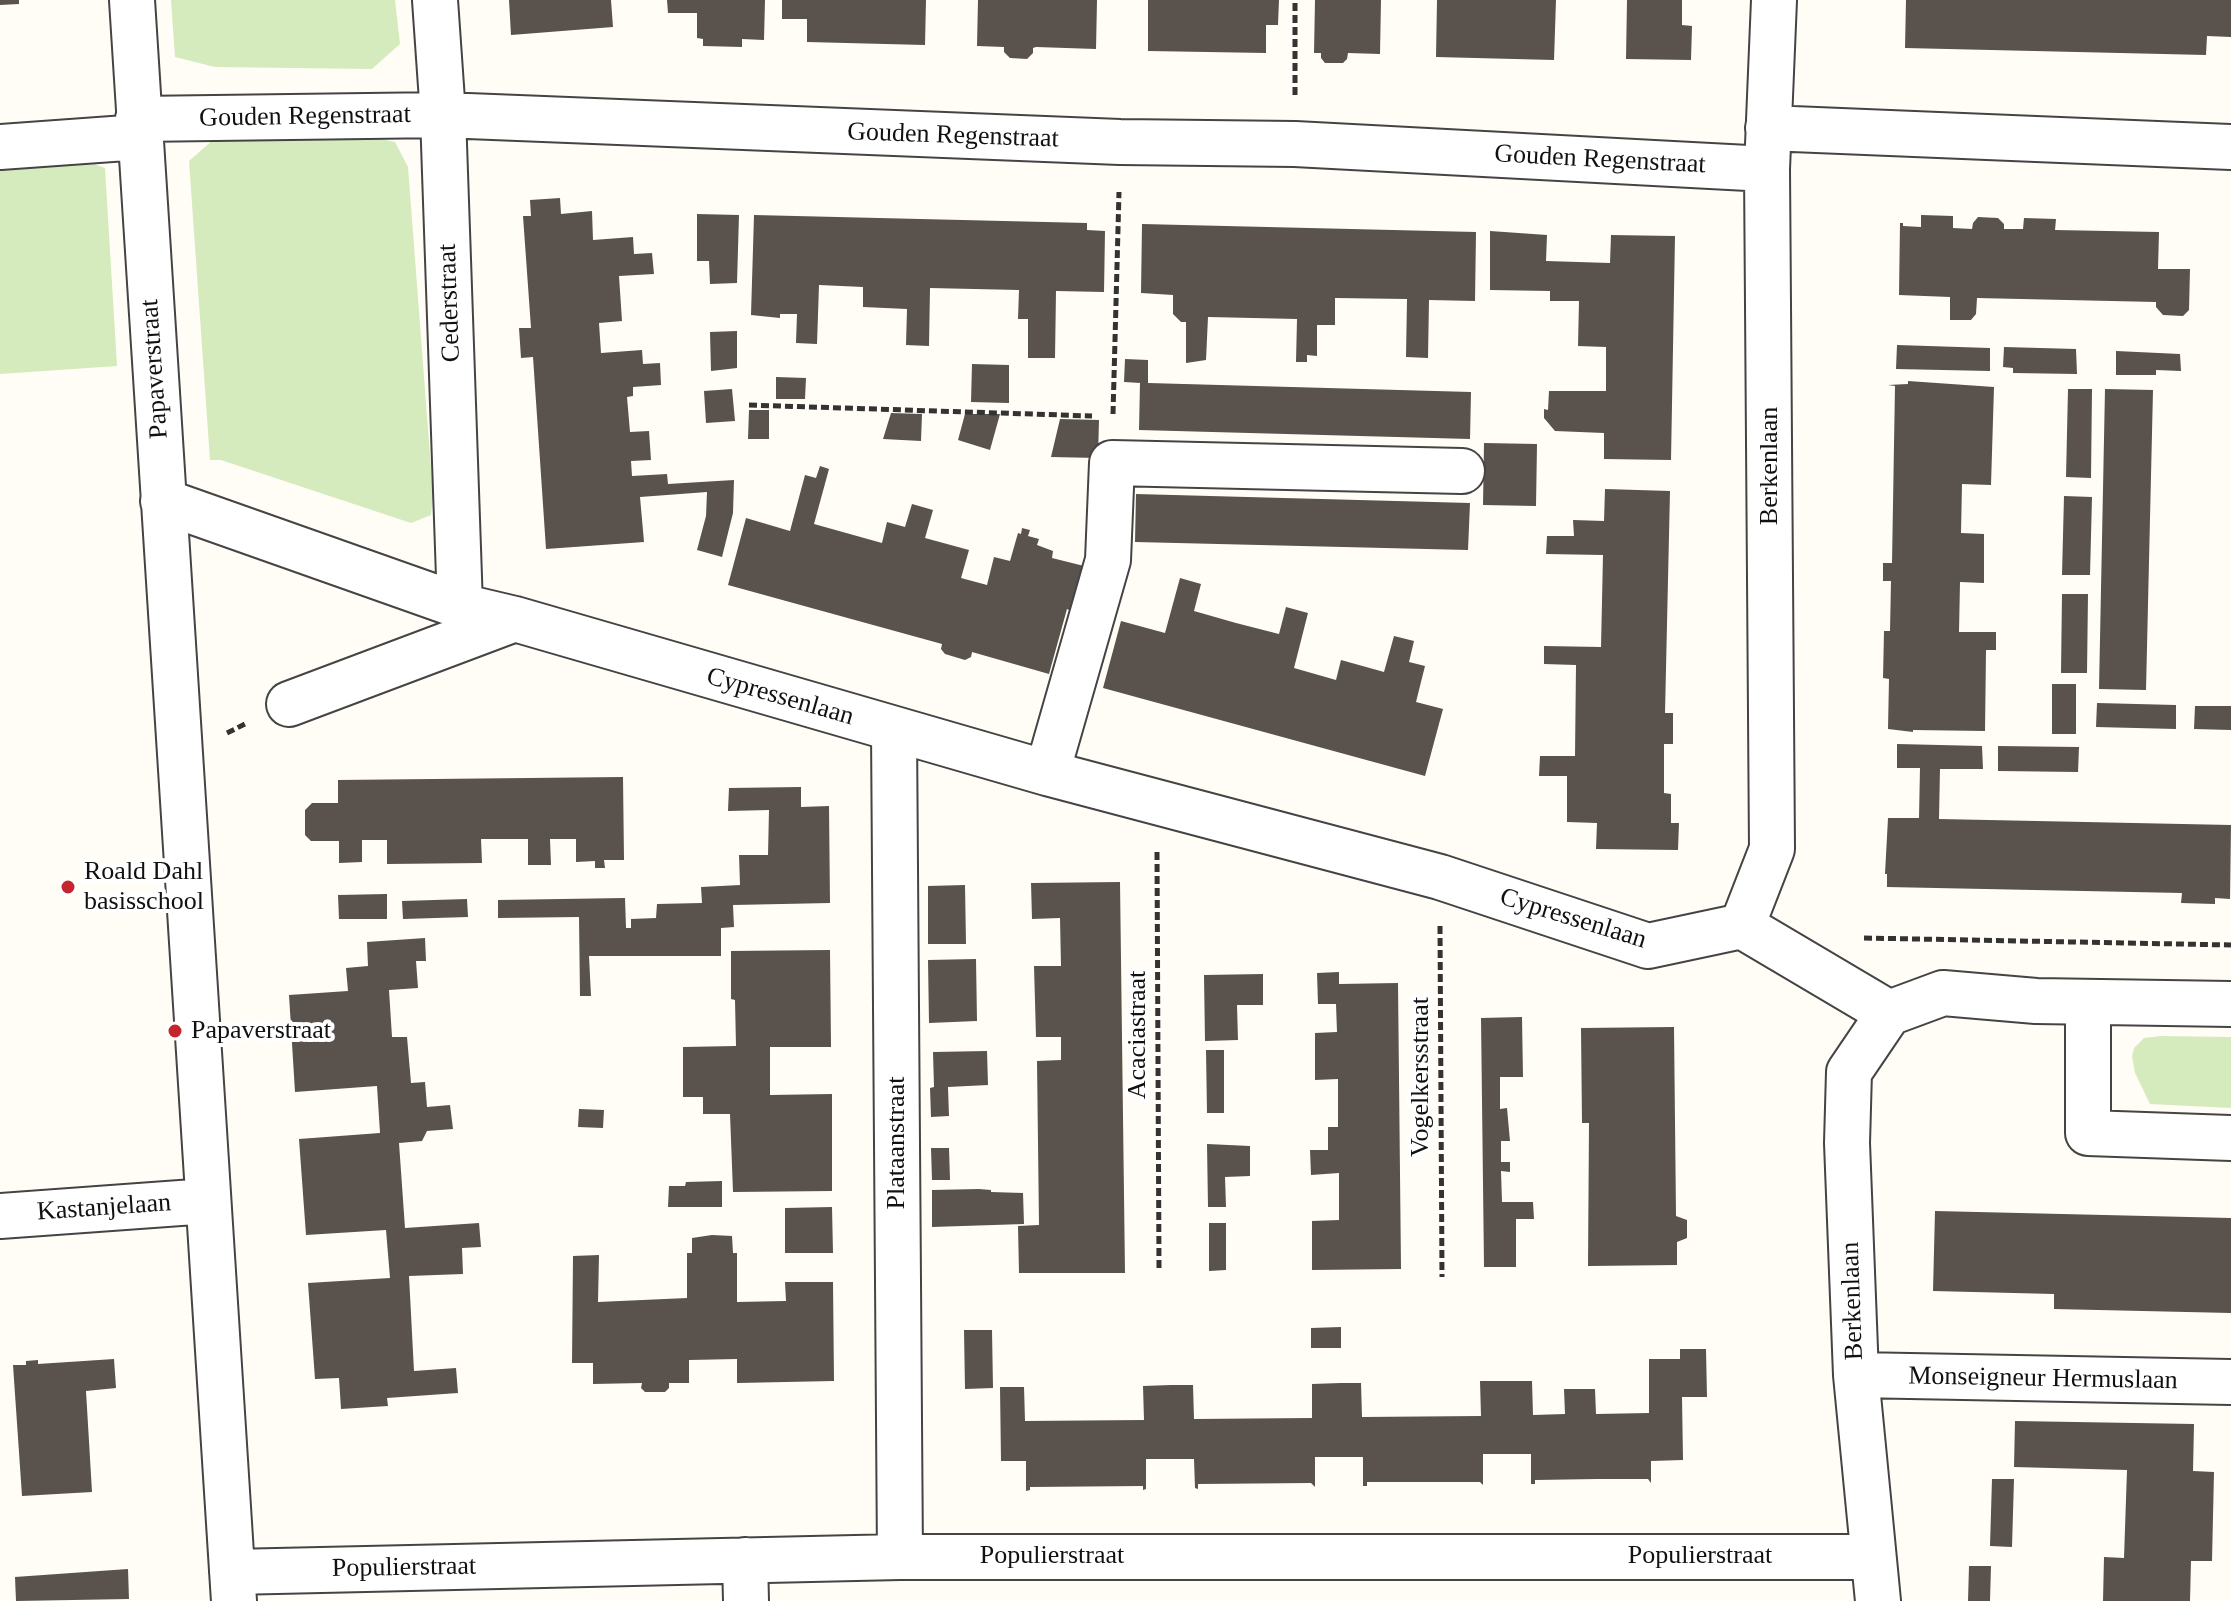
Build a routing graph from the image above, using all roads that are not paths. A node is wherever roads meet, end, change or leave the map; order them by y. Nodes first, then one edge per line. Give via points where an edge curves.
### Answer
1 (132, 0) edge
2 (435, 0) edge
3 (1774, 0) edge
4 (443, 115) junction
5 (139, 128) junction
6 (0, 147) edge
7 (2231, 147) edge
8 (1768, 148) junction
9 (1462, 471) dead end
10 (163, 501) junction
11 (460, 606) junction
12 (515, 619) junction
13 (289, 704) road end
14 (894, 730) junction
15 (1047, 773) junction
16 (1742, 926) junction
17 (2088, 1002) junction
18 (2231, 1004) edge
19 (1889, 1013) junction
20 (2231, 1138) edge
21 (208, 1201) junction
22 (0, 1216) edge
23 (1856, 1375) junction
24 (2231, 1382) edge
25 (900, 1557) junction
26 (1873, 1557) junction
27 (746, 1580) edge
28 (233, 1586) edge
29 (1878, 1601) edge

1 - 5 street, Papaverstraat
2 - 4 street, Cederstraat
3 - 8 street, Berkenlaan
4 - 5 street, Gouden Regenstraat
4 - 8 street, Gouden Regenstraat via 1120,142
4 - 11 street, Cederstraat
5 - 6 street, Gouden Regenstraat
5 - 10 street, Papaverstraat
7 - 8 street, Gouden Regenstraat
8 - 16 street, Berkenlaan via 1772,849
9 - 15 street via 1112,463 1108,560
10 - 11 street, Cypressenlaan
10 - 21 street, Papaverstraat
11 - 12 street, Cypressenlaan
12 - 13 street
12 - 14 street, Cypressenlaan
14 - 15 street, Cypressenlaan
14 - 25 street, Plataanstraat
15 - 16 street, Cypressenlaan via 1440,877 1648,946
16 - 19 street
17 - 18 street
17 - 19 street via 1943,993
17 - 20 street via 2088,1133
19 - 23 street, Berkenlaan via 1849,1072
21 - 22 street, Kastanjelaan
21 - 28 street, Papaverstraat
23 - 24 street, Monseigneur Hermuslaan
23 - 26 street, Berkenlaan
25 - 26 street, Populierstraat
25 - 27 street, Populierstraat
26 - 29 street, Berkenlaan
27 - 28 street, Populierstraat

